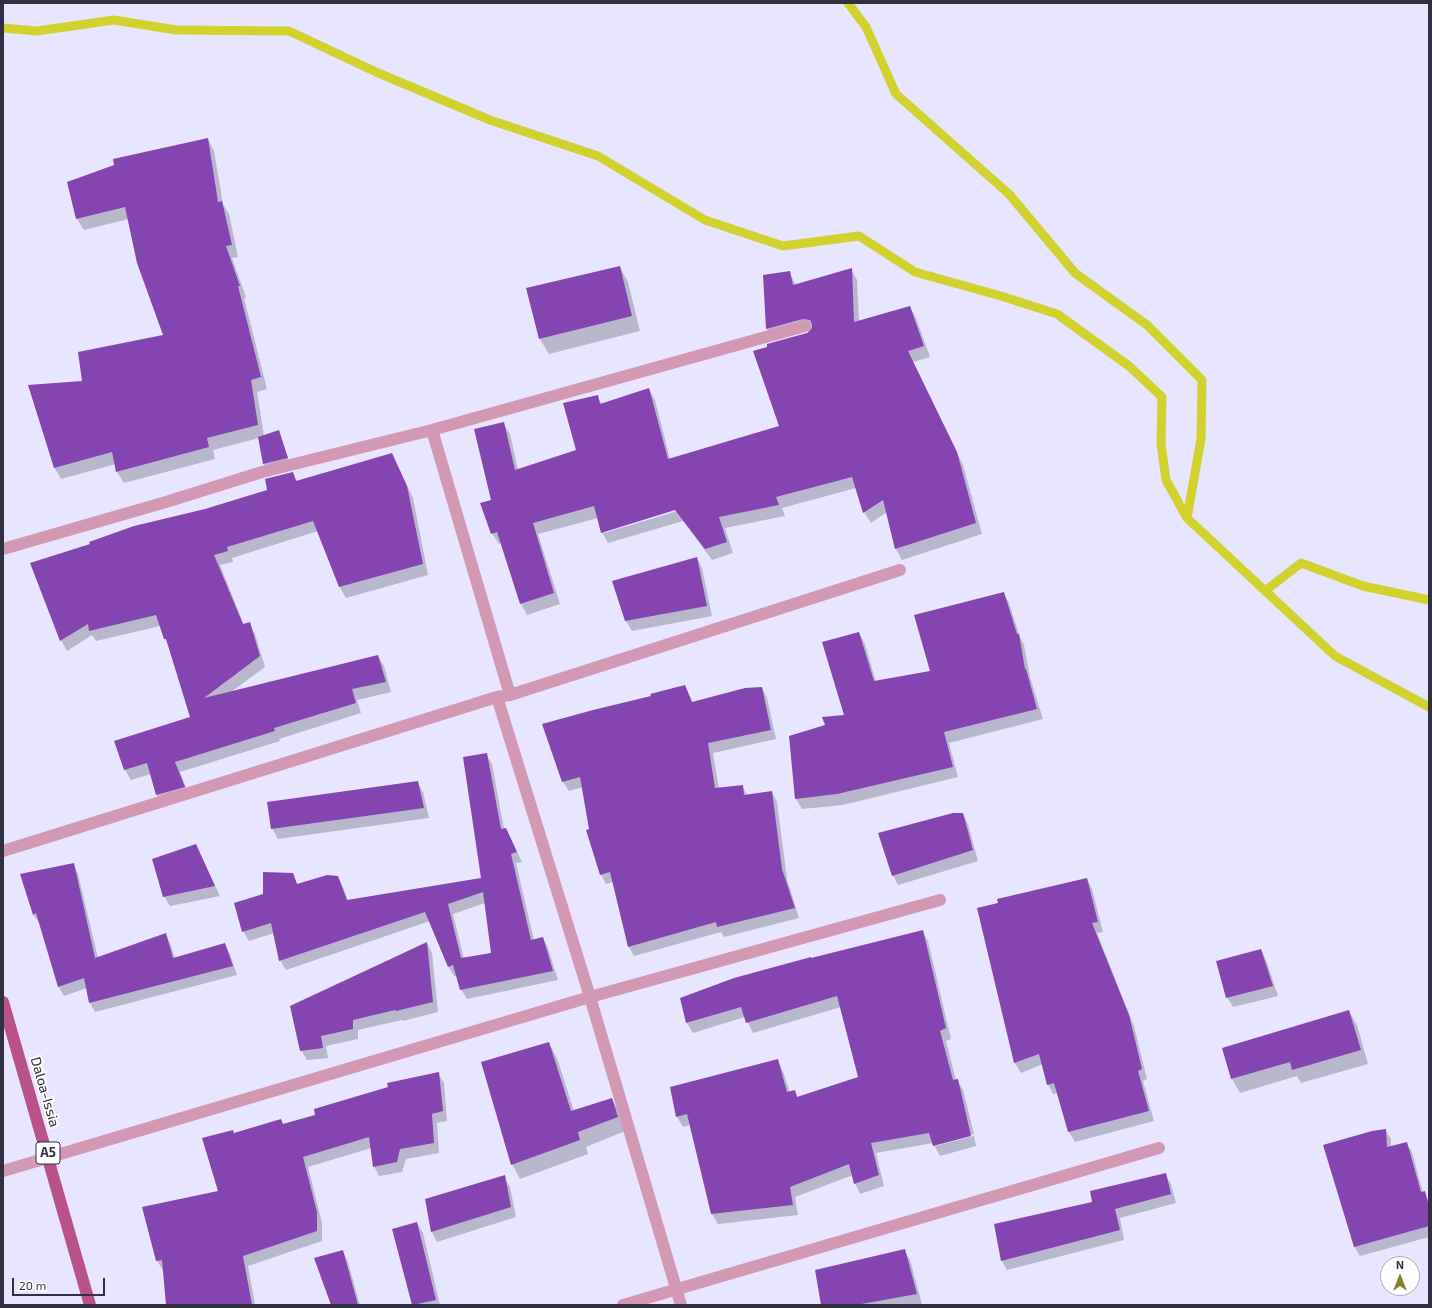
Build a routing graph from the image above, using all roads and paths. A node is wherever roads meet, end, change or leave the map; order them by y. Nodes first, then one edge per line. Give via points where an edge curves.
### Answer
1 (805, 326) dead end
2 (432, 430) junction
3 (3, 549) edge
4 (900, 570) dead end
5 (510, 695) junction
6 (498, 697) junction
7 (3, 851) edge
8 (940, 900) dead end
9 (590, 997) junction
10 (3, 1002) edge
11 (1158, 1148) dead end
12 (49, 1158) junction
13 (3, 1171) edge
14 (677, 1290) junction
15 (90, 1305) edge
16 (623, 1305) edge
17 (681, 1305) edge

1 - 2 street
2 - 3 street via 262,472
2 - 5 street
4 - 5 street
5 - 6 street
6 - 7 street
6 - 9 street
8 - 9 street
9 - 12 street
9 - 14 street
10 - 12 main road, Daloa-Issia / A5
11 - 14 street
12 - 13 street
12 - 15 main road, Daloa-Issia / A5
14 - 16 street
14 - 17 street

